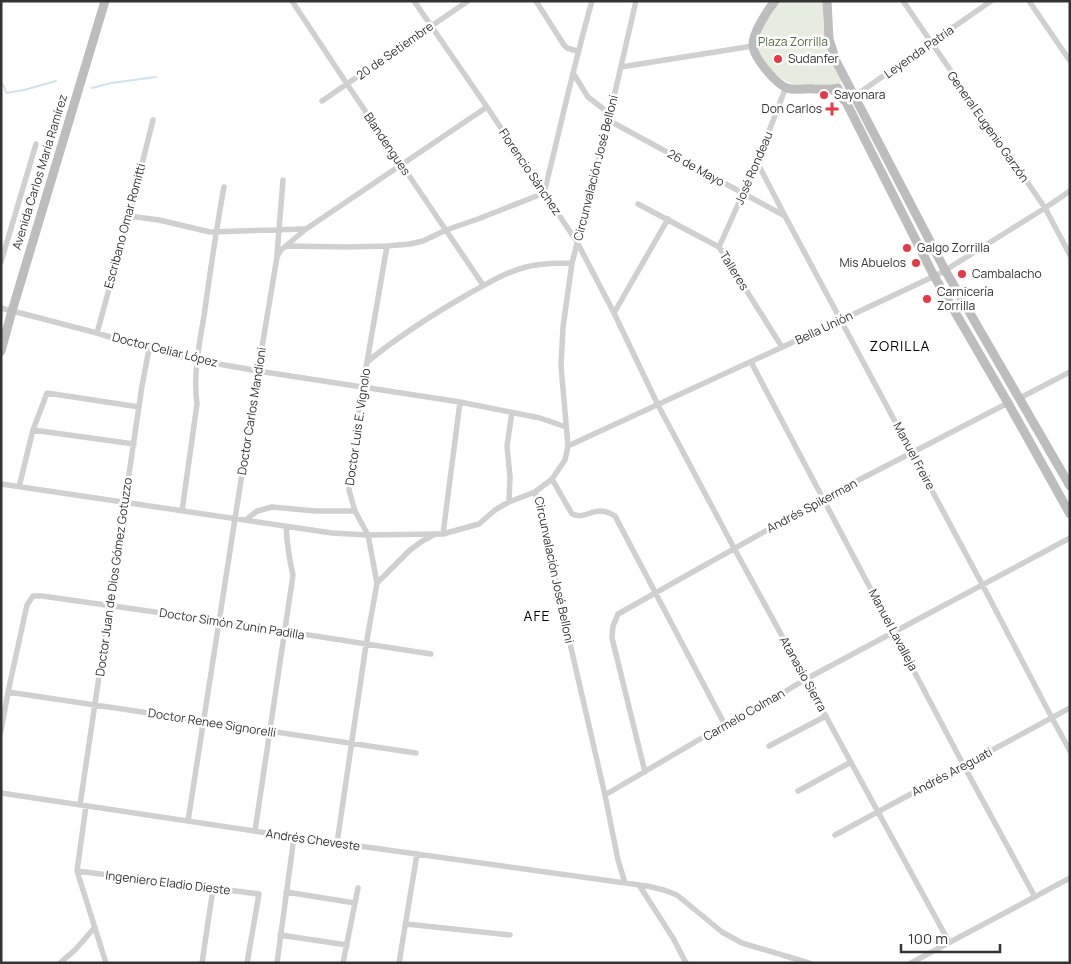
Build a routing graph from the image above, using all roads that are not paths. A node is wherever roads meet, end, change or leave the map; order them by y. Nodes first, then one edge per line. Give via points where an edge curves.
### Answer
1 (292, 1) edge
2 (414, 1) edge
3 (468, 1) edge
4 (536, 1) edge
5 (592, 1) edge
6 (636, 1) edge
7 (775, 1) edge
8 (827, 1) edge
9 (903, 1) edge
10 (991, 1) edge
11 (1030, 1) edge
12 (105, 2) edge
13 (431, 26) junction
14 (931, 43) junction
15 (752, 46) junction
16 (578, 51) junction
17 (1070, 61) edge
18 (621, 67) junction
19 (573, 73) junction
20 (845, 79) junction
21 (347, 84) junction
22 (786, 88) junction
23 (833, 90) junction
24 (855, 96) junction
25 (322, 101) dead end
26 (846, 102) junction
27 (487, 107) junction
28 (609, 117) junction
29 (153, 120) dead end
30 (36, 144) dead end
31 (757, 162) junction
32 (401, 164) junction
33 (283, 180) dead end
34 (224, 187) dead end
35 (1070, 191) edge
36 (544, 193) junction
37 (743, 194) junction
38 (638, 204) dead end
39 (1044, 208) junction
40 (129, 216) junction
41 (785, 216) junction
42 (668, 219) junction
43 (306, 229) junction
44 (279, 230) junction
45 (446, 230) junction
46 (216, 232) junction
47 (577, 242) junction
48 (286, 246) junction
49 (387, 246) junction
50 (719, 248) junction
51 (1070, 255) edge
52 (277, 257) junction
53 (1, 262) edge
54 (572, 263) junction
55 (945, 270) junction
56 (934, 276) junction
57 (483, 285) junction
58 (1, 308) edge
59 (12, 311) junction
60 (614, 314) junction
61 (841, 320) junction
62 (98, 333) junction
63 (782, 347) junction
64 (150, 349) junction
65 (1, 351) edge
66 (197, 360) junction
67 (368, 362) junction
68 (751, 362) junction
69 (258, 370) junction
70 (1070, 372) edge
71 (362, 386) junction
72 (1020, 398) junction
73 (460, 402) junction
74 (1008, 403) junction
75 (658, 405) junction
76 (139, 407) junction
77 (512, 412) junction
78 (566, 427) junction
79 (33, 430) junction
80 (134, 444) junction
81 (568, 446) junction
82 (912, 453) junction
83 (552, 479) junction
84 (1, 484) edge
85 (1070, 486) edge
86 (18, 487) junction
87 (535, 492) junction
88 (824, 498) junction
89 (509, 502) junction
90 (125, 503) junction
91 (182, 511) junction
92 (354, 511) junction
93 (1070, 514) edge
94 (235, 519) junction
95 (246, 520) junction
96 (286, 526) junction
97 (436, 534) junction
98 (443, 534) junction
99 (368, 535) junction
100 (1070, 538) edge
101 (734, 548) junction
102 (377, 583) junction
103 (982, 584) junction
104 (656, 592) junction
105 (110, 606) junction
106 (219, 621) junction
107 (284, 631) junction
108 (894, 631) junction
109 (366, 645) junction
110 (431, 654) dead end
111 (806, 679) junction
112 (8, 692) junction
113 (95, 705) junction
114 (1070, 708) edge
115 (826, 716) junction
116 (1052, 718) junction
117 (203, 722) junction
118 (725, 725) junction
119 (1, 731) edge
120 (269, 732) junction
121 (351, 745) junction
122 (769, 746) dead end
123 (1070, 750) edge
124 (416, 754) dead end
125 (851, 762) junction
126 (964, 766) junction
127 (645, 772) junction
128 (798, 790) dead end
129 (1, 794) edge
130 (605, 796) junction
131 (83, 805) junction
132 (878, 812) junction
133 (188, 821) junction
134 (254, 831) junction
135 (835, 835) dead end
136 (294, 837) junction
137 (336, 843) junction
138 (417, 854) junction
139 (77, 871) junction
140 (1070, 878) edge
141 (625, 883) junction
142 (639, 885) junction
143 (358, 888) dead end
144 (214, 889) junction
145 (286, 892) junction
146 (1036, 897) junction
147 (355, 903) junction
148 (406, 924) junction
149 (95, 927) junction
150 (280, 935) junction
151 (510, 935) dead end
152 (949, 942) junction
153 (347, 944) junction
154 (60, 963) edge
155 (106, 963) edge
156 (202, 963) edge
157 (246, 963) edge
158 (277, 963) edge
159 (343, 963) edge
160 (399, 963) edge
161 (686, 963) edge
162 (809, 963) edge
163 (911, 963) edge

1 - 21 street, Blandengues
2 - 13 street, Florencio Sánchez
3 - 13 street, 20 de Setiembre
4 - 16 street via 564,45
5 - 16 street
6 - 18 street, Circunvalación José Belloni
7 - 15 main road via 758,27
8 - 20 main road via 829,38
9 - 14 street, General Eugenio Garzón
10 - 14 street, Leyenda Patria
11 - 17 street
12 - 59 main road, Avenida Carlos María Ramírez
13 - 21 street, 20 de Setiembre
13 - 27 street, Florencio Sánchez
14 - 24 street, Leyenda Patria
14 - 39 street, General Eugenio Garzón
15 - 18 street
15 - 22 main road via 757,59
16 - 19 street
18 - 28 street, Circunvalación José Belloni
19 - 28 street, 26 de Mayo via 588,97
19 - 36 street
20 - 23 main road via 842,86
20 - 24 main road
21 - 25 street, 20 de Setiembre
21 - 32 street, Blandengues
22 - 23 main road
22 - 31 street, José Rondeau
23 - 26 main road
24 - 26 street, Leyenda Patria
24 - 55 main road
26 - 56 main road
27 - 32 street, Doctor Carlos Mandioni
27 - 36 street, Florencio Sánchez
28 - 37 street, 26 de Mayo
28 - 47 street, Circunvalación José Belloni
29 - 40 street, Escribano Omar Romitti
30 - 53 street, Avenida Carlos María Ramírez
31 - 37 street, José Rondeau
31 - 41 street, Manuel Freire
32 - 43 street, Doctor Carlos Mandioni
32 - 45 street, Blandengues
33 - 44 street
34 - 46 street
35 - 39 street, Bella Unión
36 - 45 street
36 - 47 street, Florencio Sánchez
37 - 41 street, 26 de Mayo
37 - 50 street, José Rondeau
38 - 42 street, Talleres
39 - 51 street, General Eugenio Garzón
39 - 55 street, Bella Unión
40 - 46 street
40 - 62 street, Escribano Omar Romitti
41 - 61 street, Manuel Freire
42 - 50 street, Talleres
42 - 60 street
43 - 44 street
43 - 48 street, Doctor Carlos Mandioni
44 - 46 street
44 - 52 street
45 - 49 street via 423,241
45 - 57 street, Blandengues
46 - 66 street
47 - 54 street, Circunvalación José Belloni
47 - 60 street, Florencio Sánchez
48 - 49 street
48 - 52 street, Doctor Carlos Mandioni
49 - 67 street, Doctor Luis E. Vignolo
50 - 63 street, Talleres
52 - 69 street, Doctor Carlos Mandioni
54 - 57 street via 524,267
54 - 78 street, Circunvalación José Belloni via 561,366
55 - 56 street, Bella Unión
55 - 72 main road
56 - 61 street, Bella Unión
56 - 74 main road
57 - 67 street
58 - 59 street, Doctor Celiar López
59 - 62 street, Doctor Celiar López
59 - 65 main road, Avenida Carlos María Ramírez
60 - 75 street, Florencio Sánchez
61 - 63 street, Bella Unión
61 - 82 street, Manuel Freire
62 - 64 street, Doctor Celiar López
63 - 68 street, Bella Unión
64 - 66 street, Doctor Celiar López
64 - 76 street, Doctor Juan de Dios Gómez Gotuzzo
66 - 69 street, Doctor Celiar López
66 - 91 street via 197,404
67 - 71 street, Doctor Luis E. Vignolo
68 - 75 street, Bella Unión
68 - 88 street, Manuel Lavalleja
69 - 71 street, Doctor Celiar López
69 - 94 street, Doctor Carlos Mandioni
70 - 72 street
71 - 73 street, Doctor Celiar López
71 - 92 street, Doctor Luis E. Vignolo via 349,490
72 - 85 main road
73 - 77 street, Doctor Celiar López
73 - 98 street
74 - 82 street, Andrés Spikerman
74 - 93 main road
75 - 81 street, Bella Unión
75 - 101 street, Atanasio Sierra
76 - 79 street via 47,393
76 - 80 street, Doctor Juan de Dios Gómez Gotuzzo
77 - 78 street, Doctor Celiar López
77 - 89 street via 507,446
78 - 81 street, Circunvalación José Belloni
79 - 80 street
79 - 86 street
80 - 90 street, Doctor Juan de Dios Gómez Gotuzzo
81 - 83 street, Circunvalación José Belloni via 565,460
82 - 88 street, Andrés Spikerman
82 - 103 street, Manuel Freire
83 - 87 street, Circunvalación José Belloni
83 - 104 street via 572,514 578,516 598,511 615,516
84 - 86 street
86 - 90 street
87 - 89 street
87 - 130 street, Circunvalación José Belloni
88 - 101 street, Andrés Spikerman
88 - 108 street, Manuel Lavalleja
89 - 98 street via 478,524
90 - 91 street
90 - 105 street, Doctor Juan de Dios Gómez Gotuzzo
91 - 94 street
92 - 95 street via 272,507 257,511
92 - 99 street, Doctor Luis E. Vignolo
94 - 95 street
94 - 106 street, Doctor Carlos Mandioni
95 - 96 street
96 - 99 street
96 - 107 street via 293,575
97 - 98 street
97 - 99 street
97 - 102 street via 410,550
99 - 102 street, Doctor Luis E. Vignolo
100 - 103 street, Carmelo Colman
101 - 104 street, Andrés Spikerman
101 - 111 street, Atanasio Sierra
102 - 109 street, Doctor Luis E. Vignolo
103 - 108 street, Carmelo Colman
103 - 116 street, Manuel Freire
104 - 118 street
104 - 127 street, Andrés Spikerman via 618,614 612,638
105 - 106 street, Doctor Simón Zunin Padilla
105 - 112 street, Doctor Simón Zunin Padilla via 33,596 27,606
105 - 113 street, Doctor Juan de Dios Gómez Gotuzzo
106 - 107 street, Doctor Simón Zunin Padilla
106 - 117 street, Doctor Carlos Mandioni
107 - 109 street, Doctor Simón Zunin Padilla
107 - 120 street
108 - 111 street, Carmelo Colman
108 - 126 street, Manuel Lavalleja
109 - 110 street, Doctor Simón Zunin Padilla
109 - 121 street, Doctor Luis E. Vignolo
111 - 115 street, Atanasio Sierra
111 - 118 street, Carmelo Colman
112 - 113 street, Doctor Renee Signorelli
112 - 119 street
113 - 117 street, Doctor Renee Signorelli
113 - 131 street, Doctor Juan de Dios Gómez Gotuzzo
114 - 116 street, Andrés Areguati
115 - 122 street
115 - 125 street, Atanasio Sierra
116 - 123 street, Manuel Freire
116 - 126 street, Andrés Areguati
117 - 120 street, Doctor Renee Signorelli
117 - 133 street, Doctor Carlos Mandioni
118 - 127 street, Carmelo Colman
120 - 121 street, Doctor Renee Signorelli
120 - 134 street
121 - 124 street, Doctor Renee Signorelli
121 - 137 street, Doctor Luis E. Vignolo
125 - 128 street
125 - 132 street, Atanasio Sierra
126 - 132 street, Andrés Areguati
126 - 146 street, Manuel Lavalleja
127 - 130 street, Carmelo Colman
129 - 131 street, Andrés Cheveste
130 - 141 street, Circunvalación José Belloni
131 - 133 street, Andrés Cheveste
131 - 139 street, Doctor Juan de Dios Gómez Gotuzzo
132 - 135 street, Andrés Areguati
132 - 152 street, Atanasio Sierra
133 - 134 street, Andrés Cheveste
134 - 136 street, Andrés Cheveste
136 - 137 street, Andrés Cheveste
136 - 145 street
137 - 138 street, Andrés Cheveste
138 - 141 street, Andrés Cheveste
138 - 148 street
139 - 144 street, Ingeniero Eladio Dieste
139 - 149 street
140 - 146 street
141 - 142 street, Andrés Cheveste
142 - 161 street
142 - 162 street, Andrés Cheveste via 677,895 722,932 742,943
143 - 147 street
144 - 156 street
144 - 157 street, Ingeniero Eladio Dieste via 259,894
145 - 147 street
145 - 150 street
146 - 152 street
147 - 153 street
148 - 151 street
148 - 160 street
149 - 154 street
149 - 155 street
150 - 153 street
150 - 158 street
152 - 163 street
153 - 159 street

